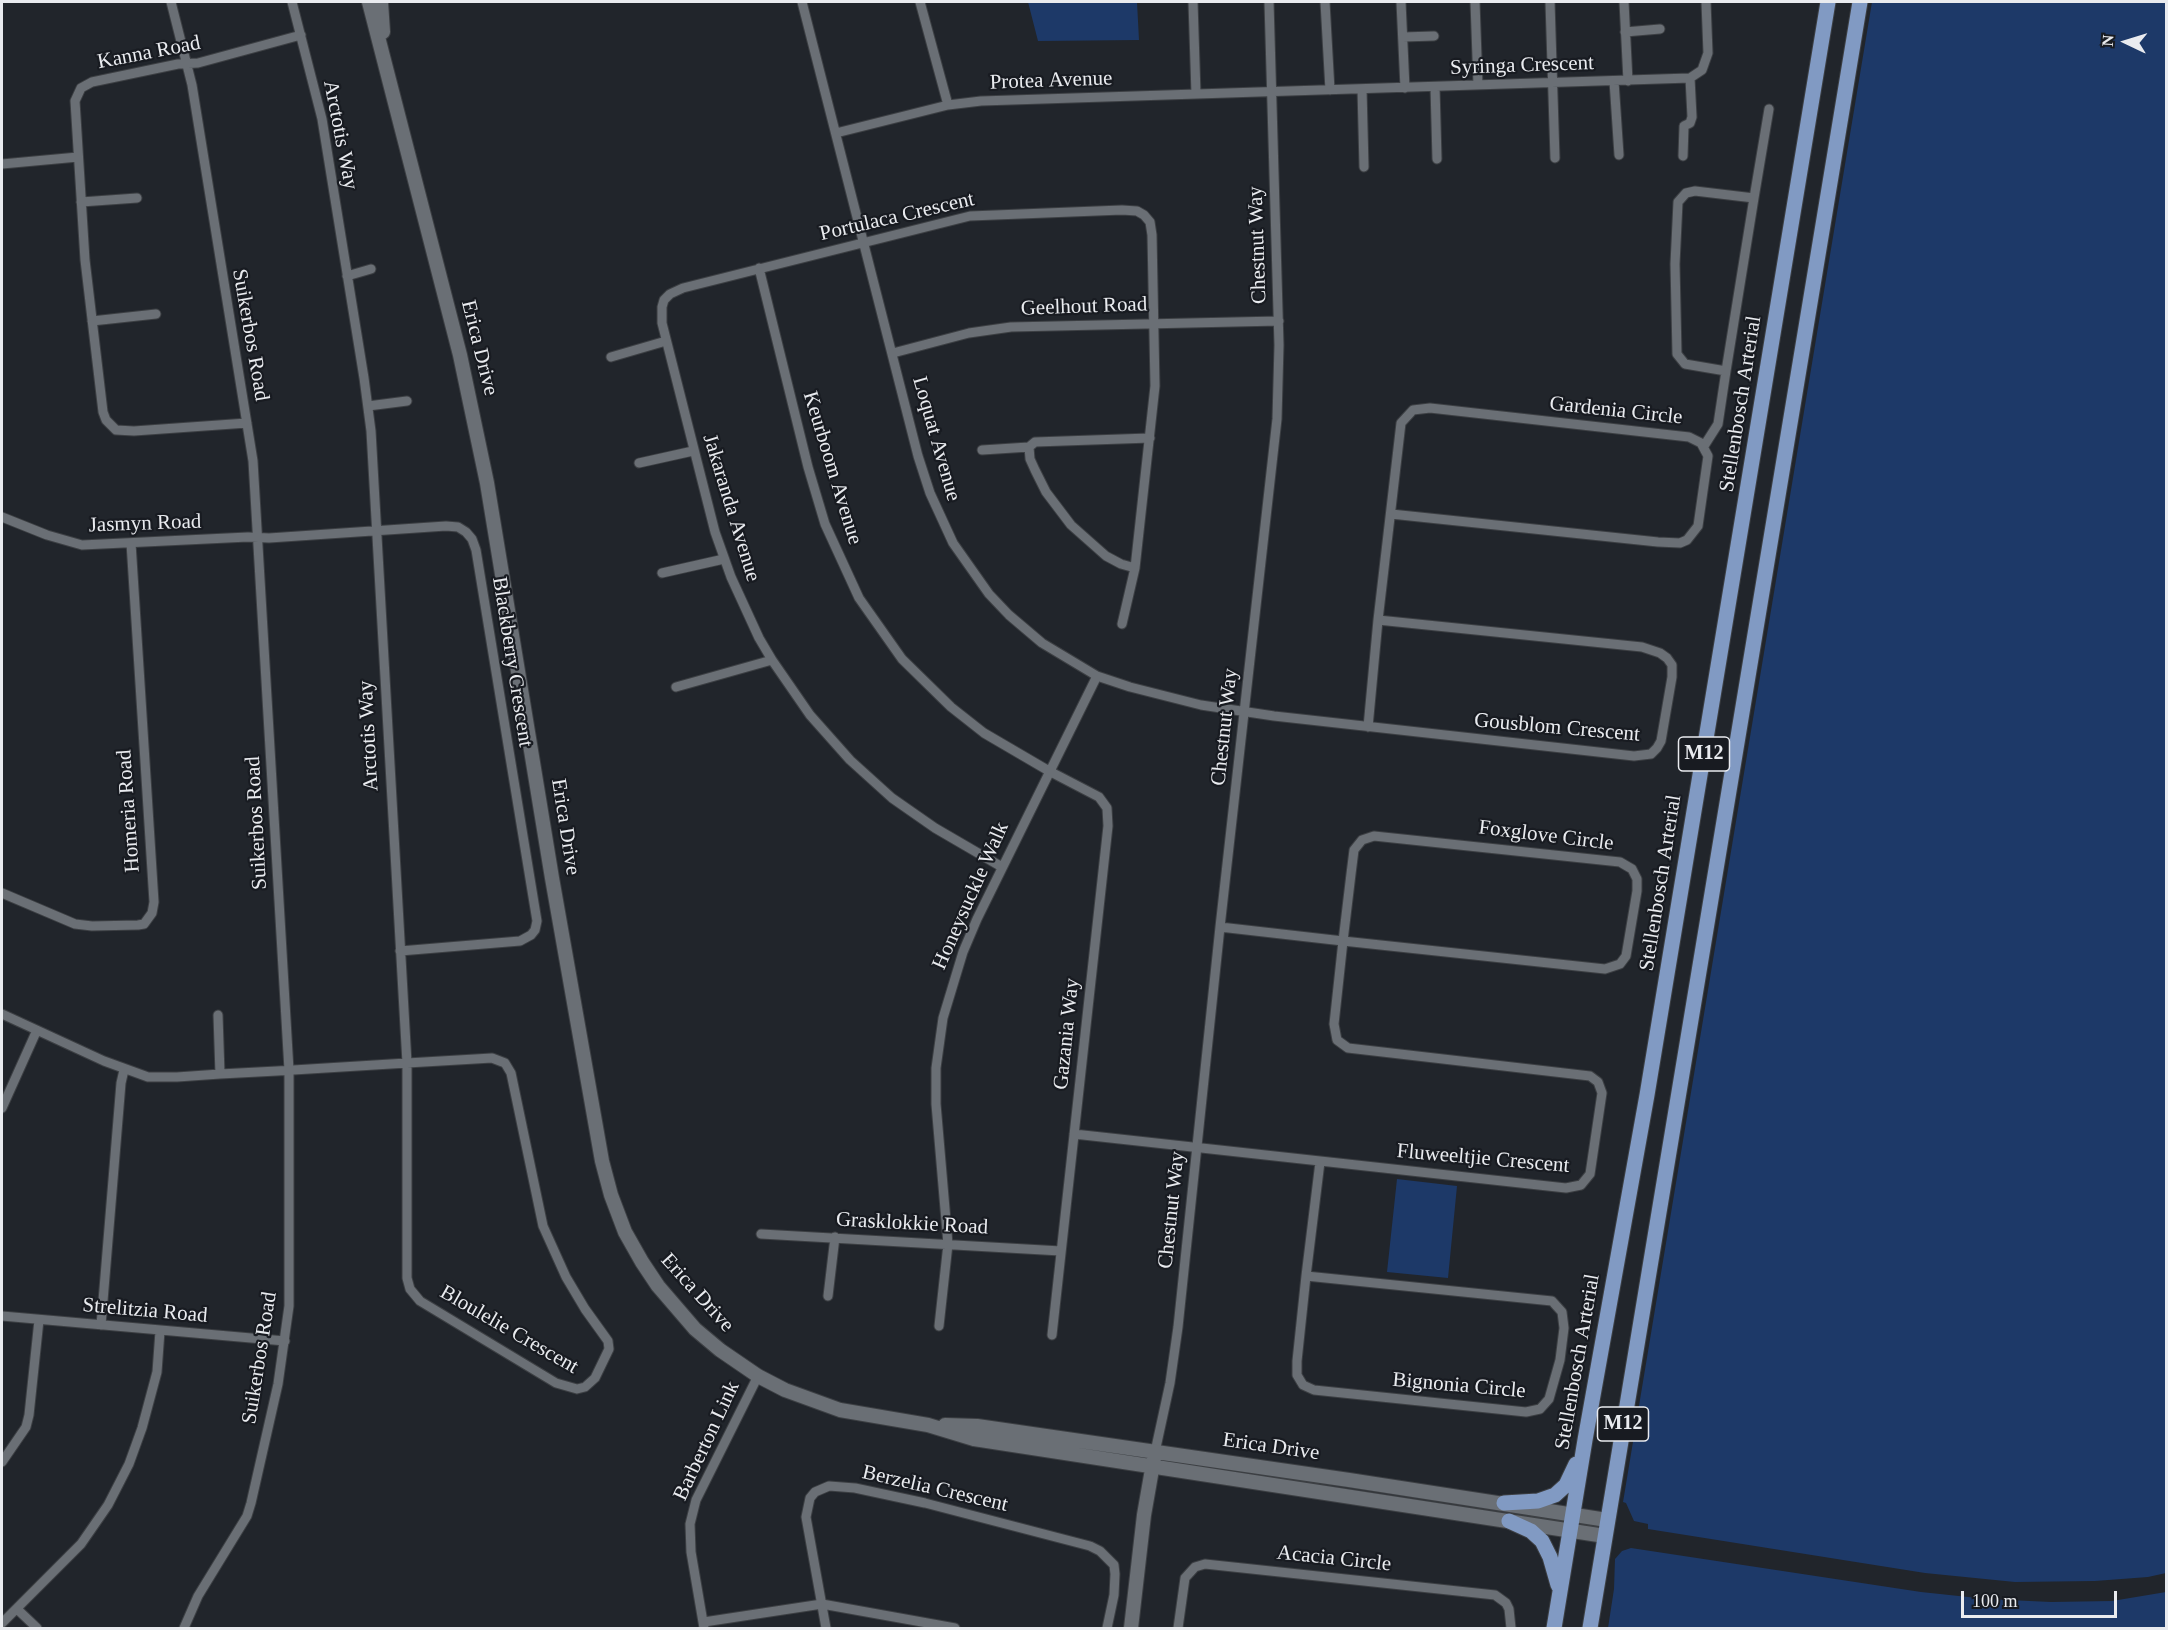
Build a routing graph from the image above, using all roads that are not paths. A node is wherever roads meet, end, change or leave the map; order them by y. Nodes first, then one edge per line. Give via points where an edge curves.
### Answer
1 (171, 2) edge
2 (292, 2) edge
3 (369, 2) edge
4 (381, 2) edge
5 (802, 2) edge
6 (920, 2) edge
7 (1193, 2) edge
8 (1269, 2) edge
9 (1325, 2) edge
10 (1401, 2) edge
11 (1475, 2) edge
12 (1550, 2) edge
13 (1623, 2) edge
14 (1706, 2) edge
15 (1828, 2) edge
16 (1860, 2) edge
17 (1660, 29) dead end
18 (1625, 32) junction
19 (301, 35) junction
20 (1434, 36) dead end
21 (1403, 37) junction
22 (386, 61) junction
23 (187, 64) junction
24 (1690, 78) junction
25 (1614, 81) junction
26 (1628, 81) junction
27 (1553, 83) junction
28 (1478, 85) junction
29 (1435, 87) junction
30 (1405, 88) junction
31 (1362, 89) junction
32 (1330, 90) junction
33 (1272, 92) junction
34 (1196, 94) junction
35 (948, 105) junction
36 (1769, 109) dead end
37 (836, 133) junction
38 (1619, 156) dead end
39 (1683, 156) dead end
40 (78, 157) junction
41 (1555, 158) dead end
42 (1437, 159) dead end
43 (2, 164) edge
44 (1364, 167) dead end
45 (137, 198) dead end
46 (1754, 198) junction
47 (81, 202) junction
48 (863, 242) junction
49 (759, 268) junction
50 (371, 269) dead end
51 (347, 276) junction
52 (664, 300) joint
53 (156, 314) dead end
54 (92, 321) junction
55 (1279, 321) junction
56 (1155, 323) junction
57 (666, 341) junction
58 (893, 353) junction
59 (610, 357) dead end
60 (1726, 371) junction
61 (407, 401) dead end
62 (368, 406) junction
63 (246, 423) junction
64 (1150, 438) junction
65 (1704, 446) junction
66 (1029, 447) junction
67 (693, 450) junction
68 (982, 450) dead end
69 (639, 463) dead end
70 (1391, 514) junction
71 (2, 517) edge
72 (376, 531) junction
73 (258, 537) junction
74 (130, 543) junction
75 (724, 559) junction
76 (1135, 568) junction
77 (662, 573) dead end
78 (1378, 620) junction
79 (1122, 624) dead end
80 (772, 660) junction
81 (1098, 676) junction
82 (676, 687) dead end
83 (1245, 712) junction
84 (1368, 727) junction
85 (1049, 771) junction
86 (1002, 867) junction
87 (2, 893) edge
88 (1220, 927) junction
89 (1343, 941) junction
90 (400, 951) junction
91 (2, 1014) edge
92 (218, 1015) dead end
93 (37, 1030) junction
94 (407, 1063) junction
95 (124, 1070) junction
96 (289, 1070) junction
97 (220, 1074) junction
98 (2, 1108) edge
99 (1074, 1134) junction
100 (1196, 1148) junction
101 (1320, 1162) junction
102 (761, 1234) dead end
103 (835, 1237) junction
104 (948, 1244) junction
105 (1061, 1251) junction
106 (1306, 1276) junction
107 (828, 1296) dead end
108 (2, 1316) edge
109 (39, 1320) junction
110 (101, 1325) junction
111 (939, 1326) dead end
112 (160, 1331) junction
113 (1052, 1335) dead end
114 (285, 1341) junction
115 (758, 1376) junction
116 (928, 1425) junction
117 (1585, 1440) junction
118 (1155, 1452) junction
119 (2, 1462) edge
120 (1153, 1467) junction
121 (1504, 1503) junction
122 (1573, 1514) junction
123 (1607, 1520) junction
124 (1509, 1521) junction
125 (1570, 1531) junction
126 (1605, 1536) junction
127 (1559, 1597) junction
128 (822, 1604) junction
129 (17, 1609) junction
130 (2, 1623) edge
131 (704, 1625) edge
132 (37, 1629) edge
133 (184, 1629) edge
134 (826, 1629) edge
135 (955, 1629) edge
136 (1107, 1629) edge
137 (1131, 1629) edge
138 (1178, 1629) edge
139 (1511, 1629) edge
140 (1554, 1629) edge
141 (1590, 1629) edge

1 - 23 street, Suikerbos Road
2 - 19 street, Arctotis Way
3 - 22 main road, Erica Drive
4 - 22 main road, Erica Drive
5 - 37 street, Loquat Avenue
6 - 35 street
7 - 34 street
8 - 33 street, Chestnut Way
9 - 32 street
10 - 21 street
11 - 28 street
12 - 27 street
13 - 18 street
14 - 24 street via 1708,53 1702,70
15 - 117 main road, Stellenbosch Arterial / M12 via 1647,1095
16 - 123 main road, M12
17 - 18 street
18 - 26 street
19 - 23 street, Kanna Road
19 - 51 street, Arctotis Way via 322,119
20 - 21 street
21 - 30 street
22 - 115 main road, Erica Drive via 460,354 488,483 606,1179 625,1232 658,1286 695,1329
23 - 40 street, Kanna Road via 92,82 81,88 75,101
23 - 63 street, Suikerbos Road
24 - 26 street, Syringa Crescent
24 - 39 street via 1692,117 1684,126
25 - 26 street, Syringa Crescent
25 - 27 street, Syringa Crescent
25 - 38 street
27 - 28 street, Syringa Crescent
27 - 41 street
28 - 29 street, Syringa Crescent
29 - 30 street, Syringa Crescent
29 - 42 street
30 - 31 street, Syringa Crescent
31 - 32 street, Syringa Crescent
31 - 44 street
32 - 33 street, Syringa Crescent
33 - 34 street, Protea Avenue
33 - 55 street, Chestnut Way
34 - 35 street, Protea Avenue
35 - 37 street, Protea Avenue
36 - 46 street
37 - 48 street, Loquat Avenue
40 - 43 street
40 - 47 street, Kanna Road
45 - 47 street
46 - 60 street
46 - 60 street via 1695,190 1677,202 1677,354 1685,364
47 - 54 street, Kanna Road
48 - 49 street, Portulaca Crescent
48 - 56 street, Portulaca Crescent via 985,214 1137,211 1151,228
48 - 58 street, Loquat Avenue
49 - 52 street, Portulaca Crescent via 682,288
49 - 85 street, Keurboom Avenue via 825,524 859,598 902,659 951,707 984,733
50 - 51 street
51 - 62 street, Arctotis Way
52 - 57 street, Jakaranda Avenue via 661,315
53 - 54 street
54 - 63 street, Kanna Road via 103,412 116,430
55 - 56 street, Geelhout Road
55 - 83 street, Chestnut Way via 1277,419
56 - 58 street, Geelhout Road via 991,329
56 - 64 street
57 - 59 street
57 - 67 street, Jakaranda Avenue
58 - 81 street, Loquat Avenue via 918,456 952,543 988,594 1009,615 1042,643
60 - 65 street via 1718,424
61 - 62 street
62 - 72 street, Arctotis Way
63 - 73 street, Suikerbos Road
64 - 66 street via 1035,442
64 - 76 street
65 - 70 street, Gardenia Circle via 1708,456 1698,526 1680,543
65 - 70 street, Gardenia Circle via 1680,436 1419,408 1401,423
66 - 68 street
66 - 76 street via 1035,470 1071,525 1106,556
67 - 69 street
67 - 75 street, Jakaranda Avenue
70 - 78 street, Gardenia Circle
71 - 74 street, Jasmyn Road via 82,545
72 - 73 street, Blackberry Crescent
72 - 90 street, Arctotis Way
72 - 90 street, Blackberry Crescent via 452,527 472,539 537,921 531,936 520,941
73 - 74 street, Jasmyn Road
73 - 96 street, Suikerbos Road
74 - 87 street, Homeria Road via 152,913 138,926 75,924
75 - 77 street
75 - 80 street, Jakaranda Avenue
76 - 79 street
78 - 84 street, Gardenia Circle
78 - 84 street, Gousblom Crescent via 1642,647 1667,658 1672,665 1672,677 1661,741 1643,756
80 - 82 street
80 - 86 street, Jakaranda Avenue via 810,714 892,798
81 - 83 street, Loquat Avenue via 1163,697
81 - 85 street, Honeysuckle Walk
83 - 84 street, Gousblom Crescent
83 - 88 street, Chestnut Way
85 - 86 street, Honeysuckle Walk
85 - 99 street, Gazania Way via 1099,797 1107,808
86 - 104 street, Honeysuckle Walk via 963,952 940,1032 936,1104
88 - 89 street, Foxglove Circle
88 - 100 street, Chestnut Way
89 - 89 street, Foxglove Circle via 1354,850 1362,840 1374,836 1620,862 1632,869 1637,879 1626,956 1620,964 1605,969
89 - 101 street, Fluweeltjie Crescent via 1334,1024 1337,1040 1348,1048 1590,1076 1598,1082 1602,1103 1590,1174 1575,1187
90 - 94 street, Arctotis Way
91 - 93 street, Bloulelie Crescent
92 - 97 street
93 - 95 street, Bloulelie Crescent
93 - 98 street
94 - 94 street, Bloulelie Crescent via 492,1058 505,1064 511,1073 543,1226 585,1310 608,1341 605,1360 585,1387 577,1389 556,1383 420,1301 410,1289 406,1258
94 - 96 street, Bloulelie Crescent
95 - 97 street, Bloulelie Crescent via 167,1078
95 - 110 street
96 - 97 street, Bloulelie Crescent
96 - 114 street, Suikerbos Road via 290,1268
99 - 100 street, Fluweeltjie Crescent
99 - 105 street, Gazania Way
100 - 101 street, Fluweeltjie Crescent
100 - 118 street, Chestnut Way via 1170,1383
101 - 106 street, Bignonia Circle
102 - 103 street, Grasklokkie Road
103 - 104 street, Grasklokkie Road
103 - 107 street
104 - 105 street, Grasklokkie Road
104 - 111 street, Honeysuckle Walk
105 - 113 street, Gazania Way
106 - 106 street, Bignonia Circle via 1552,1301 1562,1312 1564,1328 1549,1399 1540,1409 1526,1412 1307,1388 1296,1370
108 - 109 street, Strelitzia Road
109 - 110 street, Strelitzia Road
109 - 119 street via 29,1415
110 - 112 street, Strelitzia Road
112 - 114 street, Strelitzia Road
112 - 129 street via 158,1372 129,1464 108,1505 81,1544
114 - 133 street, Suikerbos Road via 251,1503 240,1530 198,1596
115 - 116 main road, Erica Drive via 840,1410
115 - 131 street, Barberton Link via 696,1500 690,1524
116 - 118 main road, Erica Drive via 977,1426
116 - 120 main road, Erica Drive via 974,1439
117 - 121 main road via 1569,1481 1558,1492 1538,1501
117 - 122 main road, Stellenbosch Arterial / M12
118 - 120 main road
118 - 121 main road, Erica Drive
120 - 124 main road, Erica Drive
120 - 137 main road
121 - 122 main road, Erica Drive
122 - 123 main road, Erica Drive
122 - 125 main road, Stellenbosch Arterial / M12
123 - 126 main road, M12
124 - 125 main road, Erica Drive
124 - 127 main road via 1542,1540 1555,1571
125 - 126 main road, Erica Drive
125 - 127 main road, Stellenbosch Arterial / M12
126 - 141 main road, M12
127 - 140 main road, Stellenbosch Arterial / M12
128 - 131 street
128 - 134 street, Berzelia Crescent
128 - 135 street
128 - 136 street, Berzelia Crescent via 806,1517 815,1492 838,1486 925,1503 1100,1551 1114,1565 1115,1574
129 - 130 street
129 - 132 street
138 - 139 street, Acacia Circle via 1185,1578 1195,1567 1205,1564 1495,1595 1509,1609

